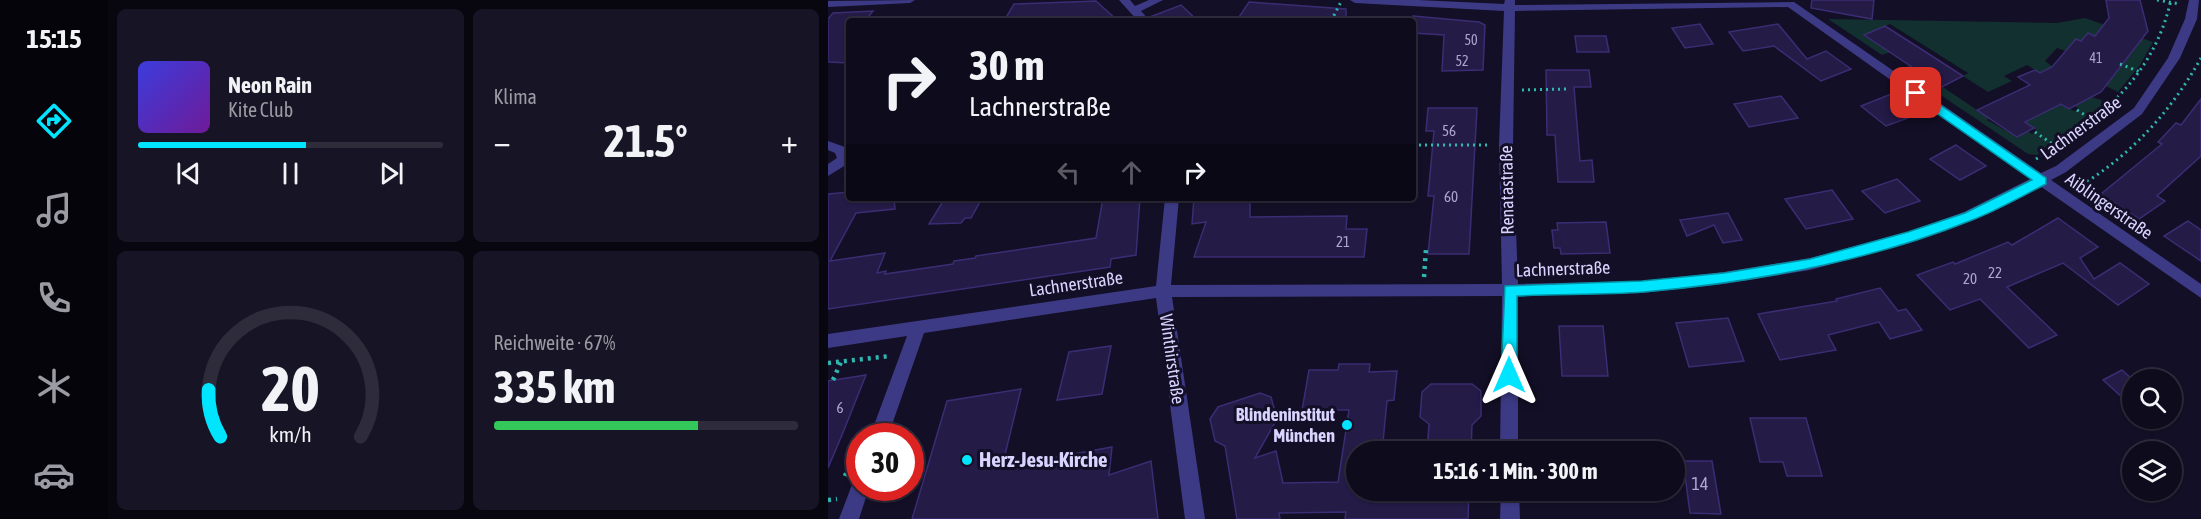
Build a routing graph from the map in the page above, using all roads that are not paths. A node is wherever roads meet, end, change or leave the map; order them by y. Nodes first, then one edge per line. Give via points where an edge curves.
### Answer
1 (910, 0) edge
2 (1124, 0) edge
3 (1158, 0) edge
4 (1355, 0) edge
5 (2194, 0) edge
6 (1791, 2) edge
7 (828, 4) edge
8 (1510, 4) edge
9 (1134, 10) junction
10 (1141, 18) edge
11 (828, 145) edge
12 (846, 160) edge
13 (828, 171) edge
14 (2042, 181) junction
15 (1172, 201) edge
16 (1510, 290) junction
17 (1163, 291) junction
18 (2201, 292) edge
19 (918, 327) junction
20 (828, 341) edge
21 (884, 423) edge
22 (1509, 441) edge
23 (855, 501) edge
24 (1510, 501) edge
25 (849, 519) edge
26 (1195, 519) edge
27 (1510, 519) edge

1 - 7 street
2 - 9 street
3 - 9 street
4 - 8 street
5 - 14 street, Lachnerstraße via 2191,19 2174,58 2138,111
6 - 8 street
6 - 14 street, Aiblingerstraße
8 - 16 street, Renatastraße via 1506,145
9 - 10 street
11 - 12 street via 840,150
12 - 13 street
14 - 16 street, Lachnerstraße via 1969,216 1910,237 1802,266 1642,286
14 - 18 street, Aiblingerstraße
15 - 17 street, Winthirstraße
16 - 17 street, Lachnerstraße
16 - 22 street, Renatastraße
17 - 19 street, Lachnerstraße
17 - 26 street, Winthirstraße
19 - 20 street, Lachnerstraße
19 - 21 street
23 - 25 street
24 - 27 street

